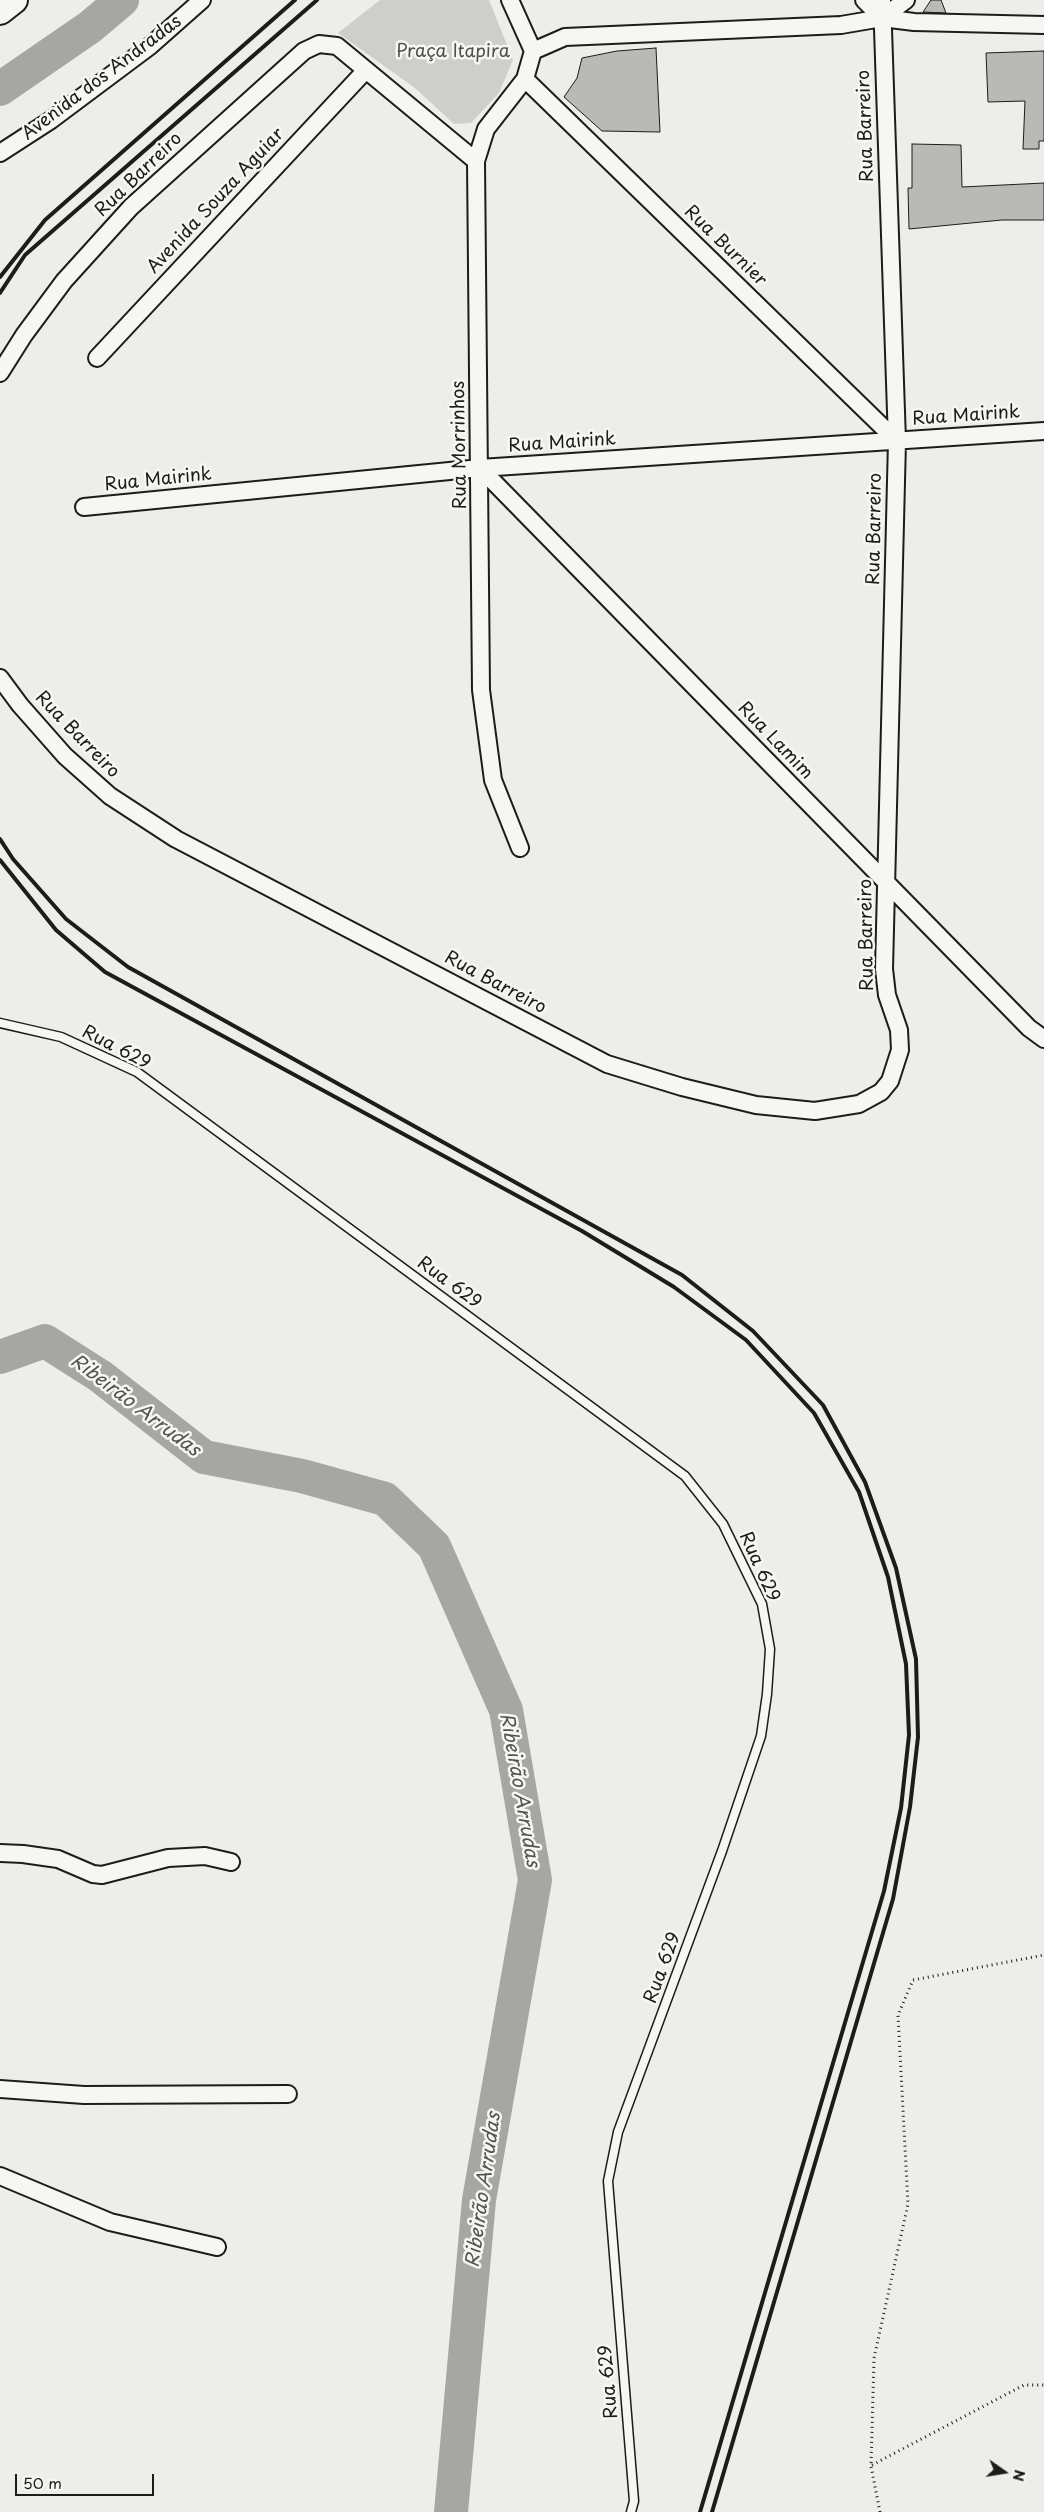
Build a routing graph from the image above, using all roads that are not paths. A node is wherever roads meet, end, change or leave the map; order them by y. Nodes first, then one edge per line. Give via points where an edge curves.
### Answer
1 (14, 0) edge
2 (202, 0) edge
3 (510, 0) edge
4 (864, 0) edge
5 (882, 0) edge
6 (906, 0) edge
7 (0, 11) edge
8 (882, 18) junction
9 (1044, 25) edge
10 (533, 51) junction
11 (366, 70) junction
12 (525, 79) junction
13 (0, 153) edge
14 (476, 162) junction
15 (97, 358) dead end
16 (0, 373) edge
17 (1044, 430) edge
18 (897, 441) junction
19 (480, 468) junction
20 (84, 508) dead end
21 (0, 678) edge
22 (520, 848) dead end
23 (886, 882) junction
24 (0, 1023) edge
25 (1044, 1039) edge
26 (0, 1853) edge
27 (231, 1862) dead end
28 (0, 2088) edge
29 (288, 2094) dead end
30 (0, 2176) edge
31 (216, 2247) dead end
32 (631, 2512) edge

1 - 7 main road
2 - 13 street, Avenida dos Andradas via 150,46 52,120
3 - 10 street
4 - 8 street
5 - 8 street, Rua Barreiro
6 - 8 street
8 - 9 street via 914,22
8 - 10 street via 841,25 565,37
8 - 18 street, Rua Barreiro
10 - 12 street, Rua Morrinhos
11 - 14 street
11 - 15 street, Avenida Souza Aguiar
11 - 16 street, Rua Barreiro via 337,46 319,44 304,51 131,207 64,281 24,334
12 - 14 street, Rua Morrinhos via 486,129
12 - 18 street, Rua Burnier
14 - 19 street, Rua Morrinhos
17 - 18 street, Rua Mairink
18 - 19 street, Rua Mairink
18 - 23 street, Rua Barreiro
19 - 20 street, Rua Mairink
19 - 22 street, Rua Morrinhos via 481,690 493,780
19 - 23 street, Rua Lamim
21 - 23 street, Rua Barreiro via 65,756 110,796 176,839 607,1064 756,1105 815,1111 858,1104 881,1092 890,1081 900,1050 899,1030 887,995 884,969
23 - 25 street, Rua Lamim via 1029,1028
24 - 32 lane, Rua 629 via 61,1038 137,1072 685,1476 723,1524 762,1604 770,1649 761,1736 618,2132 608,2180 634,2501
26 - 27 street via 58,1859 102,1875 168,1858 205,1856
28 - 29 street via 84,2095
30 - 31 street via 110,2222

